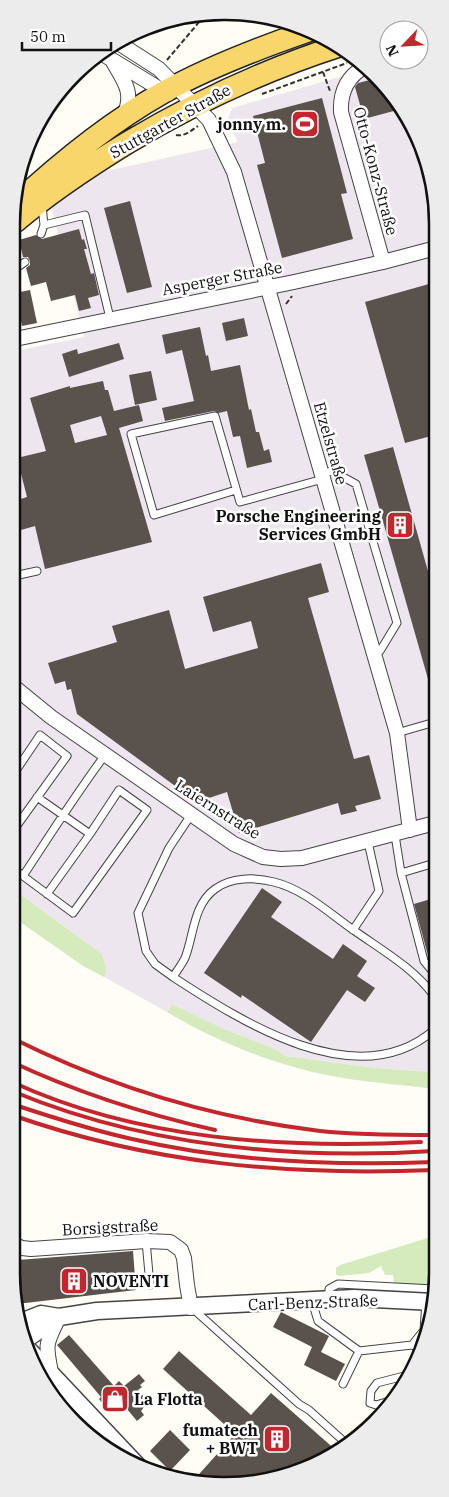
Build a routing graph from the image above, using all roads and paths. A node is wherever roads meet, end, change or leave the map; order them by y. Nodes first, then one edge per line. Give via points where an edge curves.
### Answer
1 (199, 22) edge
2 (299, 34) edge
3 (123, 46) edge
4 (330, 49) edge
5 (107, 57) edge
6 (107, 57) edge
7 (159, 70) junction
8 (359, 71) edge
9 (323, 72) dead end
10 (170, 89) junction
11 (342, 95) junction
12 (194, 105) junction
13 (124, 116) junction
14 (22, 199) edge
15 (41, 201) junction
16 (20, 218) edge
17 (44, 225) junction
18 (41, 234) dead end
19 (429, 250) edge
20 (25, 262) dead end
21 (383, 262) junction
22 (20, 266) edge
23 (268, 286) junction
24 (110, 318) junction
25 (20, 338) edge
26 (322, 476) junction
27 (236, 490) junction
28 (37, 571) dead end
29 (20, 575) edge
30 (373, 653) junction
31 (20, 691) edge
32 (429, 724) edge
33 (397, 733) junction
34 (105, 755) junction
35 (20, 765) edge
36 (38, 797) junction
37 (191, 815) junction
38 (64, 816) junction
39 (20, 819) edge
40 (429, 825) edge
41 (410, 830) junction
42 (90, 834) junction
43 (395, 835) junction
44 (368, 842) junction
45 (429, 865) edge
46 (401, 873) junction
47 (20, 874) edge
48 (23, 876) junction
49 (48, 894) junction
50 (353, 930) junction
51 (429, 967) edge
52 (173, 978) junction
53 (429, 988) edge
54 (429, 1034) edge
55 (146, 1241) junction
56 (20, 1247) edge
57 (150, 1285) dead end
58 (427, 1297) edge
59 (312, 1301) junction
60 (191, 1308) junction
61 (59, 1317) junction
62 (26, 1320) edge
63 (30, 1336) edge
64 (415, 1346) edge
65 (360, 1351) junction
66 (41, 1362) edge
67 (51, 1372) junction
68 (401, 1377) edge
69 (343, 1384) dead end
70 (381, 1403) edge
71 (342, 1440) edge
72 (114, 1445) edge

1 - 7 path
2 - 10 main road, Stuttgarter Straße
3 - 7 street
4 - 12 main road, Stuttgarter Straße via 253,77
5 - 10 street
6 - 13 street via 127,86 129,101
7 - 10 street
8 - 11 street, Otto-Konz-Straße via 352,75
9 - 11 path via 330,92
10 - 12 street, Etzelstraße
10 - 13 main road, Stuttgarter Straße
11 - 21 street, Otto-Konz-Straße via 341,112
12 - 15 main road, Stuttgarter Straße via 98,161
12 - 23 street, Etzelstraße via 208,120 229,159
13 - 14 main road, Stuttgarter Straße via 70,156
15 - 16 main road, Stuttgarter Straße
15 - 17 lane
17 - 18 lane
17 - 24 lane via 86,215
19 - 21 street, Asperger Straße
20 - 22 lane
21 - 23 street, Asperger Straße
23 - 24 street, Asperger Straße
23 - 26 street, Etzelstraße
24 - 25 street, Asperger Straße
26 - 27 lane via 240,502
26 - 30 street, Etzelstraße
26 - 30 lane via 332,471 356,484 397,623 380,651
27 - 27 lane via 215,416 131,434 154,515
28 - 29 lane
30 - 33 street, Etzelstraße
31 - 34 street, Laiernstraße
32 - 33 lane
33 - 41 street, Etzelstraße
34 - 37 street, Laiernstraße
34 - 38 lane
35 - 36 lane via 40,736 67,756
36 - 38 lane
36 - 39 lane
37 - 44 street, Laiernstraße via 234,844 264,857 302,858
37 - 52 lane via 169,848 138,914 146,951 154,964
38 - 42 lane
38 - 48 lane
40 - 41 street, Laiernstraße
41 - 43 street, Laiernstraße
42 - 49 lane
42 - 49 lane via 119,790 147,810 73,913
43 - 44 street, Laiernstraße
43 - 46 lane
44 - 50 lane via 379,891
45 - 46 lane
46 - 51 lane via 424,961
47 - 48 lane
48 - 49 lane
50 - 52 lane via 299,891 254,878 233,881 216,888 206,897 195,920 185,957
50 - 53 lane via 408,969
52 - 54 lane via 218,1006 307,1048 378,1056 399,1051
55 - 56 street, Borsigstraße
55 - 57 lane
55 - 60 street, Borsigstraße via 170,1242 181,1250
58 - 59 street, Carl-Benz-Straße
59 - 60 street, Carl-Benz-Straße
59 - 65 lane via 318,1321
60 - 61 street, Carl-Benz-Straße via 97,1311
60 - 71 lane
61 - 62 street, Carl-Benz-Straße via 41,1314
61 - 63 street, Carl-Benz-Straße
61 - 67 street via 46,1346
64 - 65 lane
65 - 69 lane
66 - 67 street
67 - 72 street
68 - 70 lane via 377,1383 371,1391 370,1403

